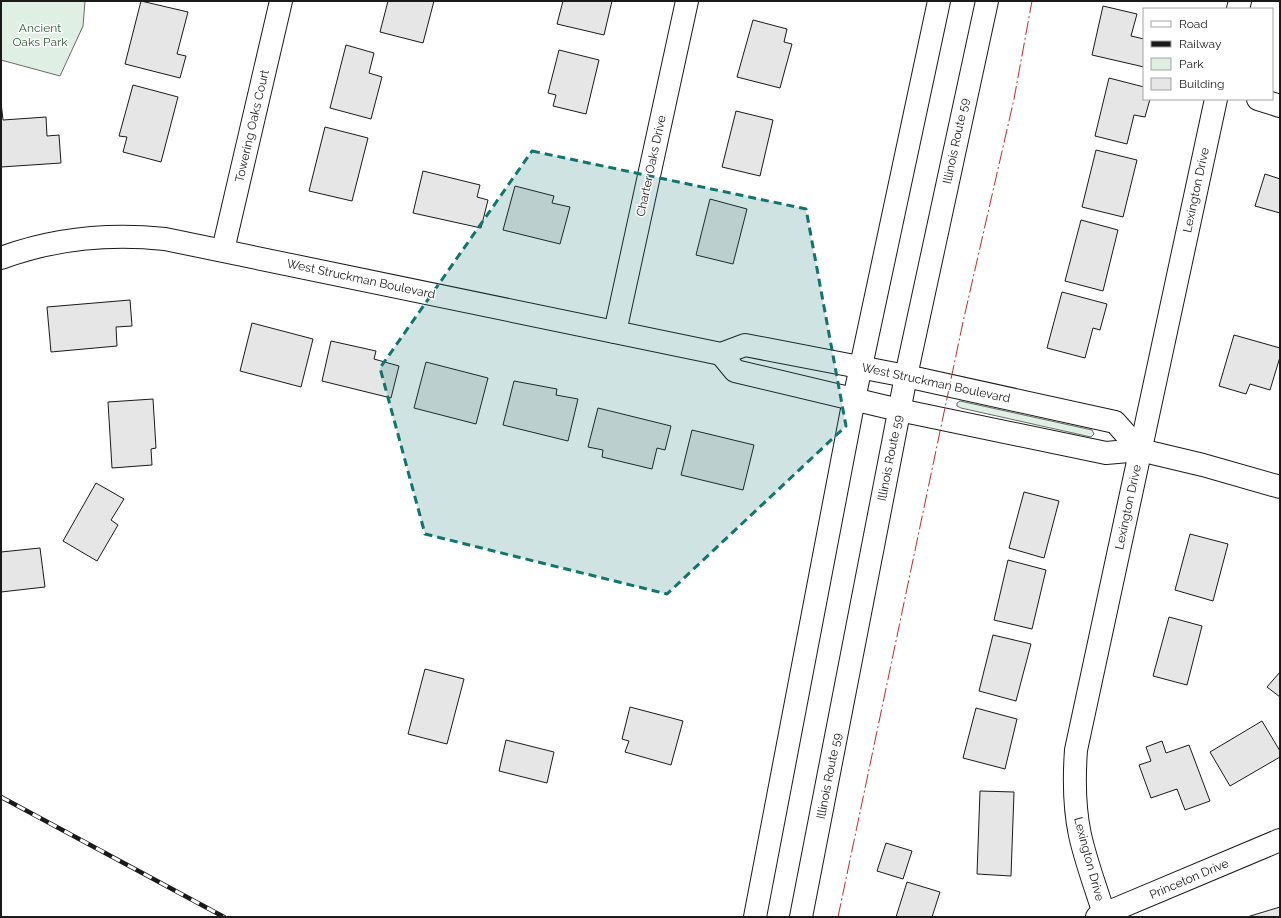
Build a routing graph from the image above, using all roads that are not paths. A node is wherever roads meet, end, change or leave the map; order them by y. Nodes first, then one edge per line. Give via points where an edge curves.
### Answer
1 (282, 1) edge
2 (687, 1) edge
3 (939, 1) edge
4 (987, 1) edge
5 (1216, 100) edge
6 (1261, 100) edge
7 (1280, 106) edge
8 (223, 250) junction
9 (1, 258) edge
10 (615, 332) junction
11 (721, 354) junction
12 (861, 368) junction
13 (906, 376) junction
14 (854, 399) junction
15 (899, 410) junction
16 (1140, 450) junction
17 (1280, 487) edge
18 (1280, 840) edge
19 (1100, 916) edge
20 (755, 917) edge
21 (801, 917) edge

1 - 8 street, Towering Oaks Court
2 - 10 street, Charter Oaks Drive
3 - 12 street
4 - 13 street, Illinois Route 59
5 - 16 street, Lexington Drive
6 - 7 street
8 - 9 street, West Struckman Boulevard via 165,239 135,236 96,237 28,248
8 - 10 street, West Struckman Boulevard
10 - 11 street, West Struckman Boulevard
11 - 12 street, West Struckman Boulevard via 745,345
11 - 14 street via 736,371
12 - 13 street, West Struckman Boulevard
12 - 14 street
13 - 15 street, Illinois Route 59
13 - 16 street, West Struckman Boulevard via 1115,422
14 - 15 street
14 - 20 street
15 - 16 street via 1106,453
15 - 21 street, Illinois Route 59
16 - 17 street
16 - 19 street, Lexington Drive via 1076,750 1075,805
18 - 19 street, Princeton Drive

